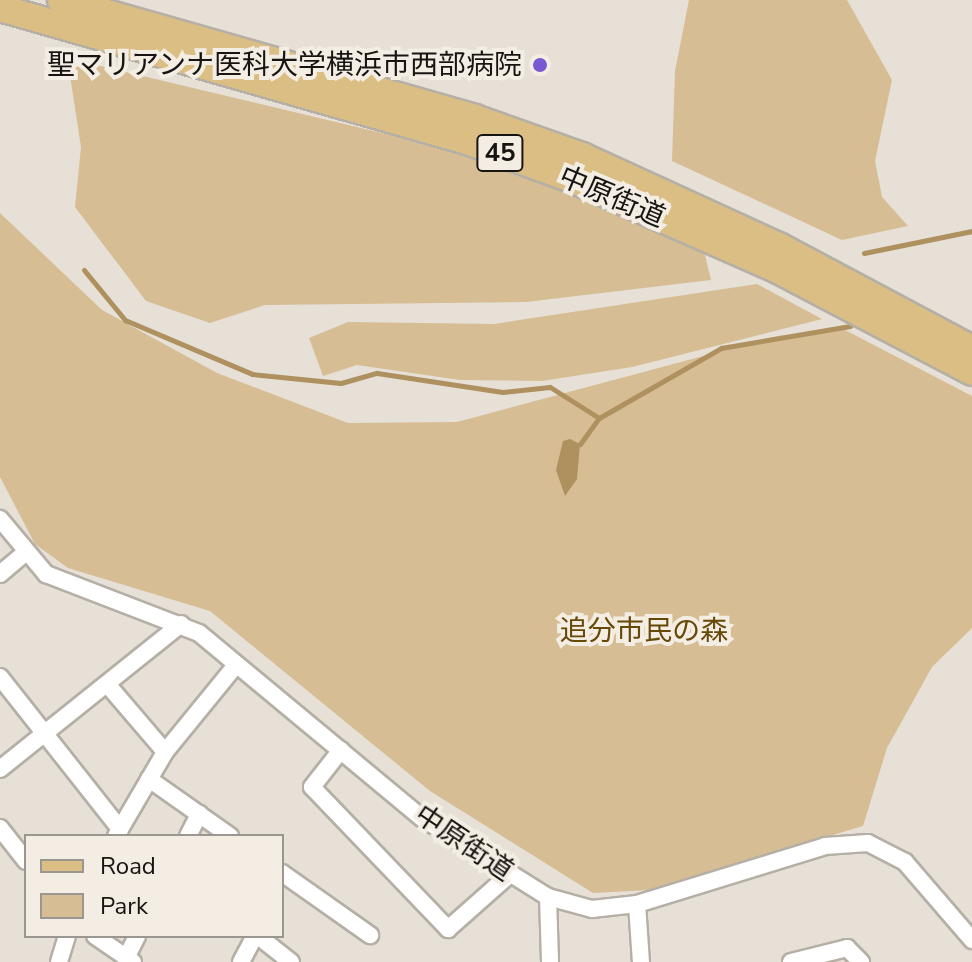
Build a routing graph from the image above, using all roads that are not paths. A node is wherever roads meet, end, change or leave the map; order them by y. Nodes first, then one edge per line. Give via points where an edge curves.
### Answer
1 (61, 0) edge
2 (0, 8) edge
3 (972, 349) edge
4 (972, 372) edge
5 (0, 519) edge
6 (23, 555) junction
7 (0, 574) edge
8 (181, 624) junction
9 (236, 665) junction
10 (0, 677) edge
11 (107, 684) junction
12 (44, 733) junction
13 (341, 750) junction
14 (165, 752) junction
15 (0, 769) edge
16 (149, 779) junction
17 (199, 814) junction
18 (0, 828) edge
19 (118, 832) edge
20 (189, 834) edge
21 (227, 834) edge
22 (24, 858) edge
23 (509, 875) junction
24 (284, 878) edge
25 (548, 897) junction
26 (637, 904) junction
27 (370, 935) dead end
28 (66, 938) edge
29 (98, 938) edge
30 (136, 938) edge
31 (255, 938) edge
32 (259, 938) edge
33 (972, 940) edge
34 (130, 960) edge
35 (59, 962) edge
36 (241, 962) edge
37 (291, 962) edge
38 (550, 962) edge
39 (641, 962) edge
40 (791, 962) edge
41 (861, 962) edge

1 - 3 main road, 中原街道 / 45 via 475,118 582,156 779,246
2 - 4 main road, 中原街道 / 45 via 470,142 574,180 776,269
5 - 6 street, 中原街道
6 - 7 street
6 - 8 street, 中原街道 via 46,574
8 - 9 street, 中原街道
8 - 11 street
9 - 13 street, 中原街道
9 - 14 street
10 - 12 street
11 - 12 street
11 - 14 street
12 - 15 street
12 - 19 street
13 - 23 street, 中原街道 via 422,818
13 - 23 street via 312,787 448,929
14 - 16 street
16 - 17 street
16 - 19 street
17 - 20 street
17 - 21 street
18 - 22 street
23 - 25 street, 中原街道
24 - 27 street
25 - 26 street, 中原街道 via 592,909
25 - 38 street
26 - 33 street, 中原街道 via 825,846 868,843 905,862
26 - 39 street
28 - 35 street
29 - 34 street
30 - 34 street
31 - 36 street
32 - 37 street
40 - 41 street via 847,948

